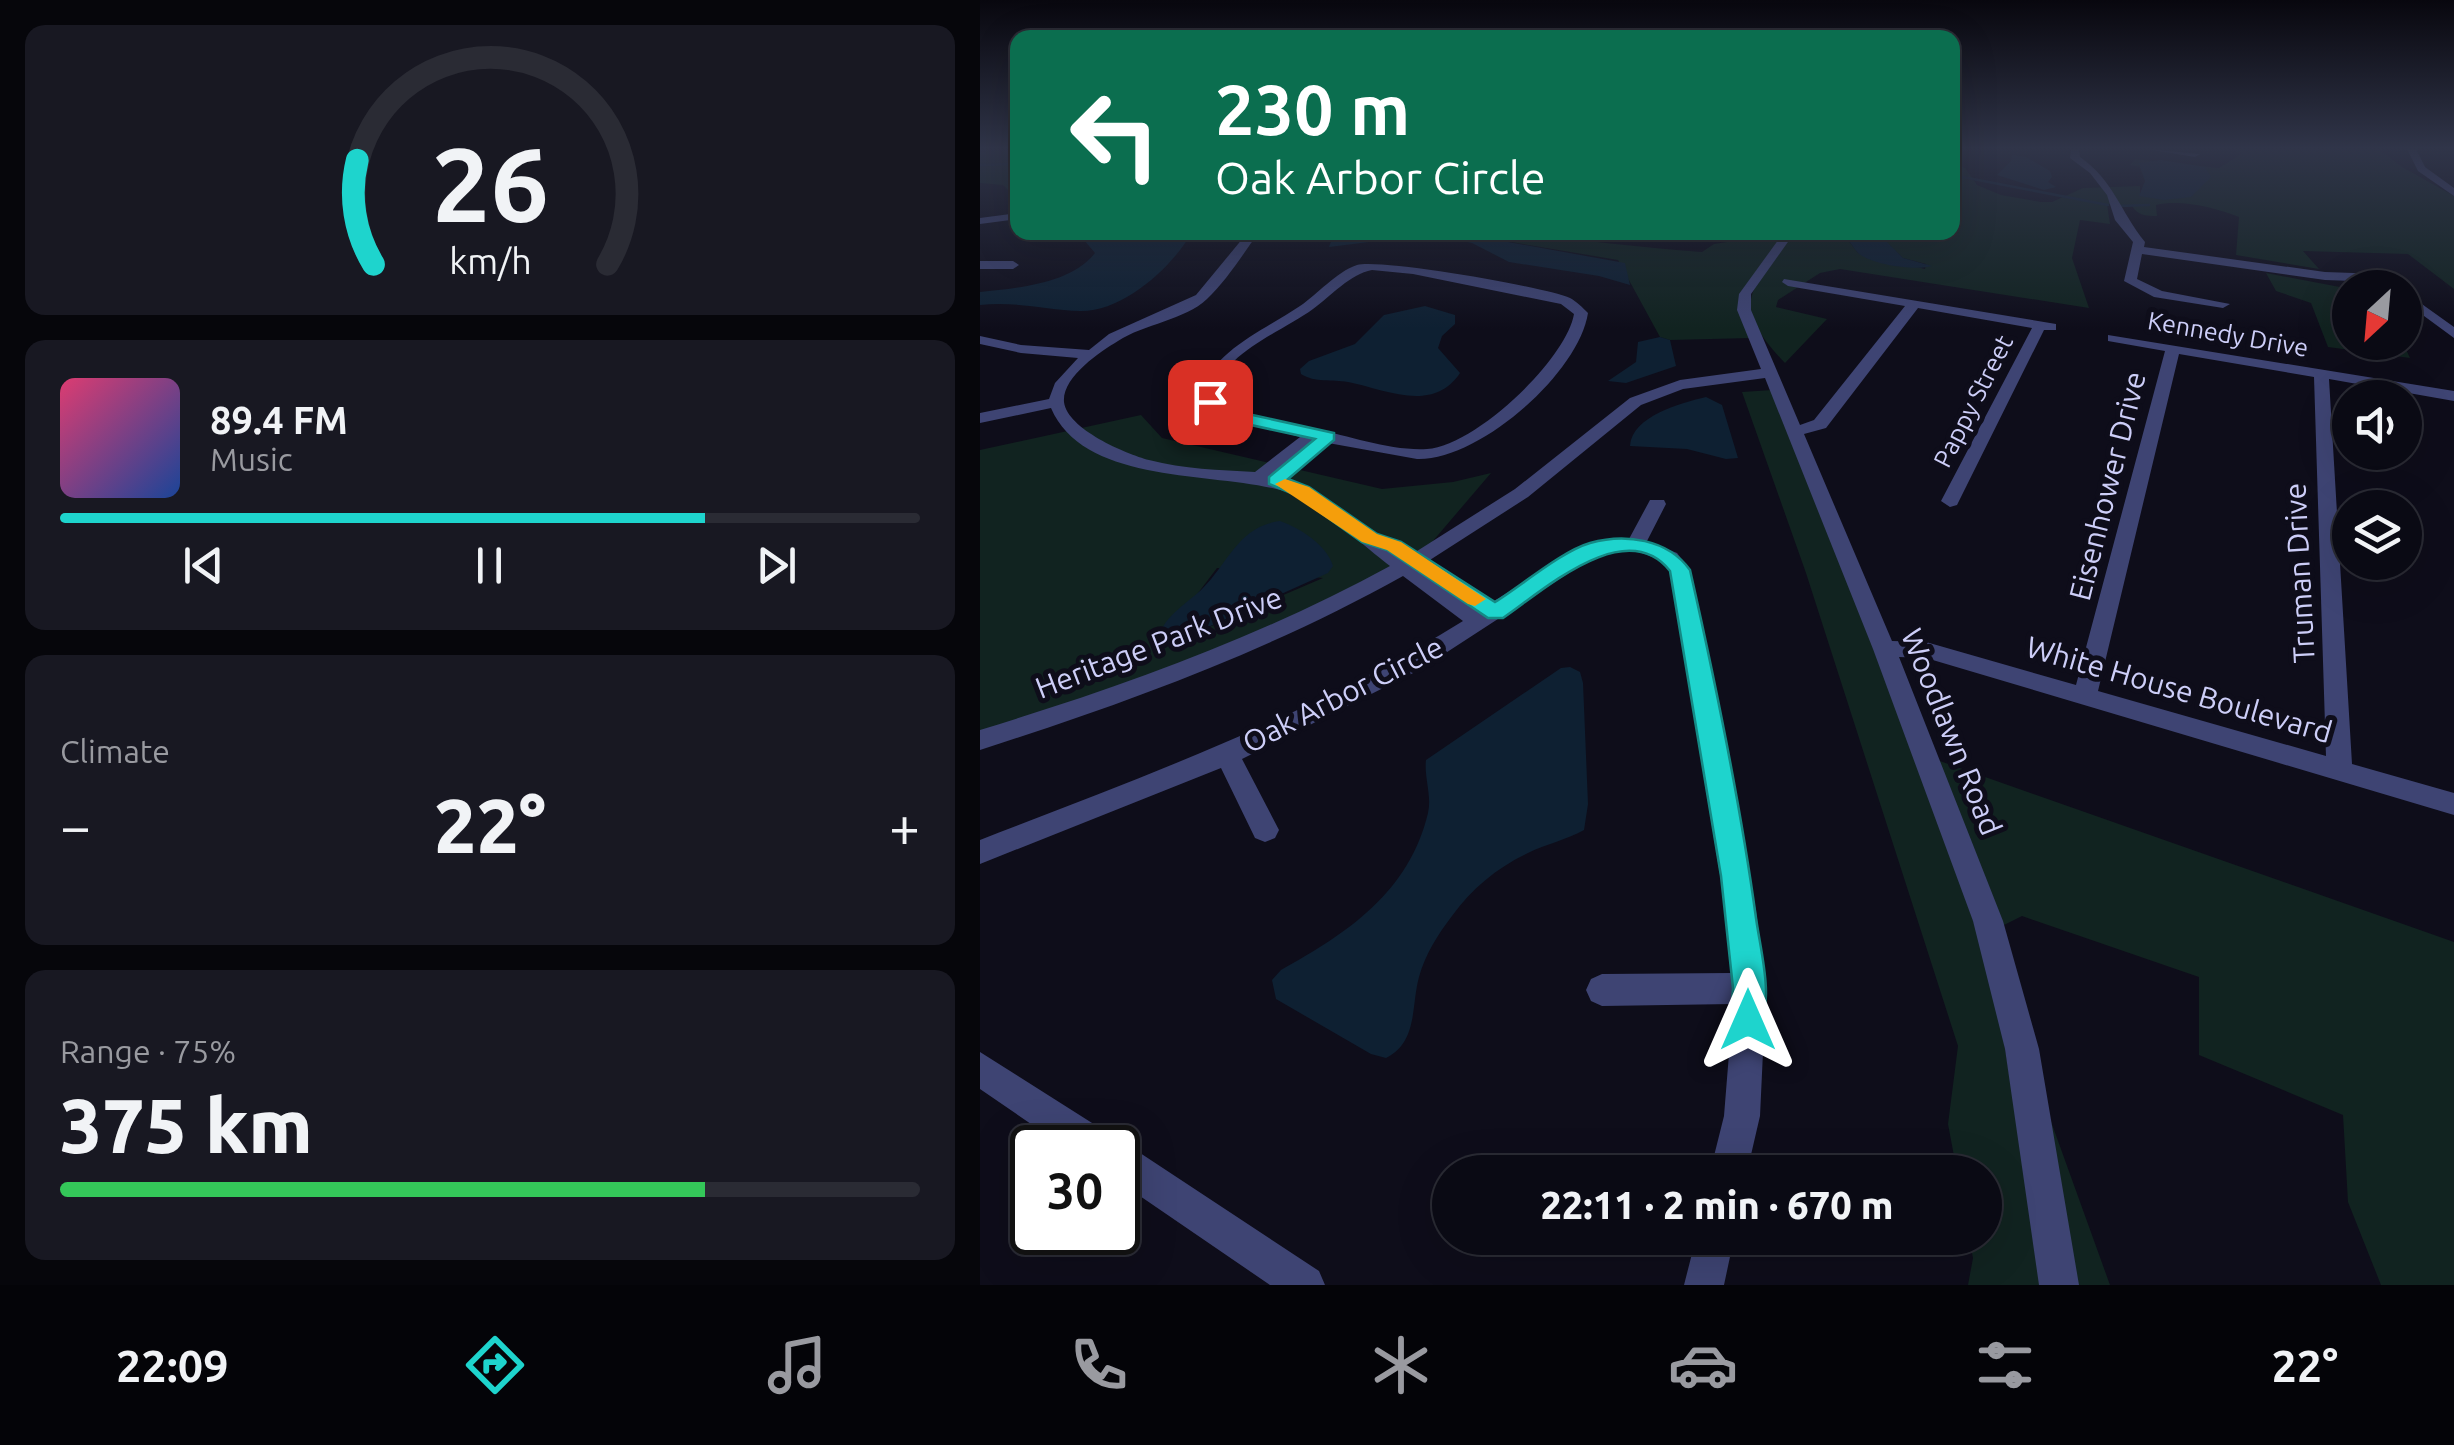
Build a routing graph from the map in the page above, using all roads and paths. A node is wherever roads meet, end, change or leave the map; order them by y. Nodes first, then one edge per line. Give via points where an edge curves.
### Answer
1 (2116, 209) edge
2 (1010, 217) edge
3 (981, 220) edge
4 (1248, 240) edge
5 (1784, 240) edge
6 (2139, 250) junction
7 (2359, 258) dead end
8 (980, 265) edge
9 (1012, 266) dead end
10 (2373, 270) edge
11 (2332, 276) edge
12 (1788, 282) dead end
13 (1914, 304) junction
14 (2223, 304) dead end
15 (2422, 309) edge
16 (2454, 334) edge
17 (2112, 338) dead end
18 (980, 340) edge
19 (2173, 348) junction
20 (1090, 354) junction
21 (1770, 373) junction
22 (2321, 373) junction
23 (2454, 396) edge
24 (1056, 402) junction
25 (980, 418) edge
26 (1795, 431) junction
27 (1322, 435) junction
28 (1267, 479) junction
29 (1950, 500) dead end
30 (1657, 504) dead end
31 (1636, 544) junction
32 (1408, 564) junction
33 (1488, 618) junction
34 (1884, 649) junction
35 (2085, 696) junction
36 (980, 740) edge
37 (1227, 755) junction
38 (2339, 771) junction
39 (2454, 804) edge
40 (1265, 830) dead end
41 (980, 852) edge
42 (1750, 988) junction
43 (1602, 990) dead end
44 (980, 1069) edge
45 (1064, 1125) edge
46 (1733, 1155) edge
47 (1140, 1175) edge
48 (1711, 1255) edge
49 (1305, 1285) edge
50 (1704, 1285) edge
51 (2058, 1285) edge

1 - 6 street
2 - 3 street
4 - 20 street via 1201,298
5 - 21 street, Woodlawn Road via 1743,302
6 - 11 street
6 - 14 street via 2130,273 2135,285
7 - 10 street
8 - 9 street
12 - 13 street
13 - 26 street via 1820,424
13 - 29 street, Pappy Street via 2045,326
15 - 16 street
17 - 19 street, Kennedy Drive
18 - 20 street
19 - 22 street, Kennedy Drive
19 - 35 street, Eisenhower Drive
20 - 24 street via 1060,386
21 - 26 street, Woodlawn Road
21 - 32 street, Heritage Park Drive via 1676,385 1630,405 1501,508
22 - 23 street, Kennedy Drive
22 - 38 street, Truman Drive
24 - 25 street
24 - 28 street via 1074,431 1120,458 1195,474
26 - 34 street, Woodlawn Road
27 - 27 street via 1234,416 1206,396 1233,353 1356,269 1430,273 1550,297 1580,313 1580,333 1552,370 1459,446 1430,455
27 - 28 street
28 - 32 street via 1302,491
30 - 31 street
31 - 33 street, Oak Arbor Circle via 1593,548
31 - 42 street via 1670,558 1680,570
32 - 33 street
32 - 36 street, Heritage Park Drive via 1244,649
33 - 37 street, Oak Arbor Circle
34 - 35 street, White House Boulevard via 1926,650
34 - 51 street, Woodlawn Road via 1958,834 2005,980
35 - 38 street, White House Boulevard
37 - 40 street
37 - 41 street, Oak Arbor Circle
38 - 39 street, White House Boulevard
42 - 43 street
42 - 46 street via 1742,1116
44 - 45 street
47 - 49 street
48 - 50 street

